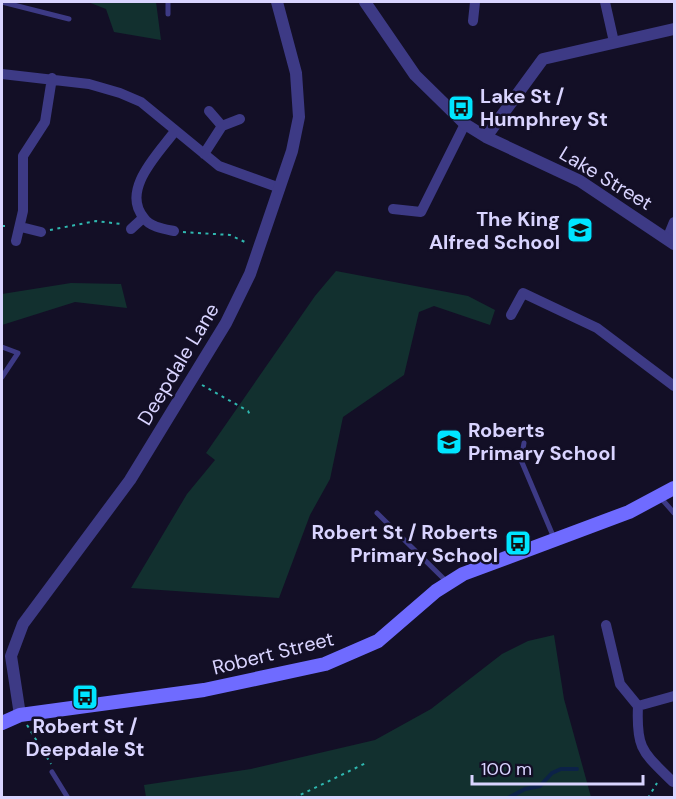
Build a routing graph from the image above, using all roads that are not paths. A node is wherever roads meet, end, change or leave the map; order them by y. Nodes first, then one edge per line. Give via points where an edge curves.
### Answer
1 (2, 2) edge
2 (168, 2) edge
3 (277, 2) edge
4 (365, 2) edge
5 (475, 2) edge
6 (605, 2) edge
7 (168, 14) dead end
8 (69, 19) dead end
9 (473, 21) dead end
10 (675, 29) edge
11 (614, 42) junction
12 (2, 74) edge
13 (52, 78) junction
14 (209, 111) dead end
15 (240, 119) dead end
16 (465, 124) junction
17 (222, 126) junction
18 (175, 131) junction
19 (486, 137) junction
20 (204, 154) junction
21 (279, 188) junction
22 (393, 209) dead end
23 (143, 218) junction
24 (675, 222) edge
25 (21, 227) junction
26 (131, 230) road end
27 (174, 231) road end
28 (41, 232) road end
29 (16, 241) dead end
30 (671, 241) edge
31 (511, 315) dead end
32 (2, 347) edge
33 (2, 377) edge
34 (675, 387) edge
35 (524, 443) dead end
36 (675, 488) edge
37 (660, 497) junction
38 (377, 513) dead end
39 (675, 513) edge
40 (555, 539) junction
41 (448, 584) junction
42 (606, 625) dead end
43 (6, 653) edge
44 (675, 696) edge
45 (638, 706) junction
46 (20, 715) junction
47 (2, 723) edge
48 (52, 772) road end
49 (672, 782) dead end
50 (68, 798) edge

1 - 8 lane
2 - 7 lane
3 - 21 street, Deepdale Lane via 299,97 297,128
4 - 16 street, Lake Street via 415,75
5 - 9 street
6 - 11 street
10 - 11 street
11 - 19 street via 543,59
12 - 13 street
13 - 18 street via 89,84 141,102
13 - 25 street via 45,122 24,156
14 - 17 street
15 - 17 street
16 - 19 street, Lake Street
16 - 22 street via 421,212
17 - 20 street
18 - 20 street
18 - 23 street via 137,189
19 - 30 street, Lake Street via 580,181
20 - 21 street via 219,166
21 - 43 street, Deepdale Lane via 237,302 129,480
23 - 26 street
23 - 27 street
24 - 30 street
25 - 28 street
25 - 29 street
31 - 34 street via 523,292 597,328
32 - 33 lane via 18,353
35 - 40 lane via 520,460
36 - 37 main road, Robert Street
37 - 39 lane
37 - 40 main road, Robert Street
38 - 41 lane
40 - 41 main road, Robert Street via 491,562
41 - 46 main road, Robert Street via 378,641 325,664 204,690
42 - 45 street via 620,684
43 - 46 street, Deepdale Lane
44 - 45 street
45 - 49 street via 637,730 642,751
46 - 47 main road, Robert Street
48 - 50 lane

